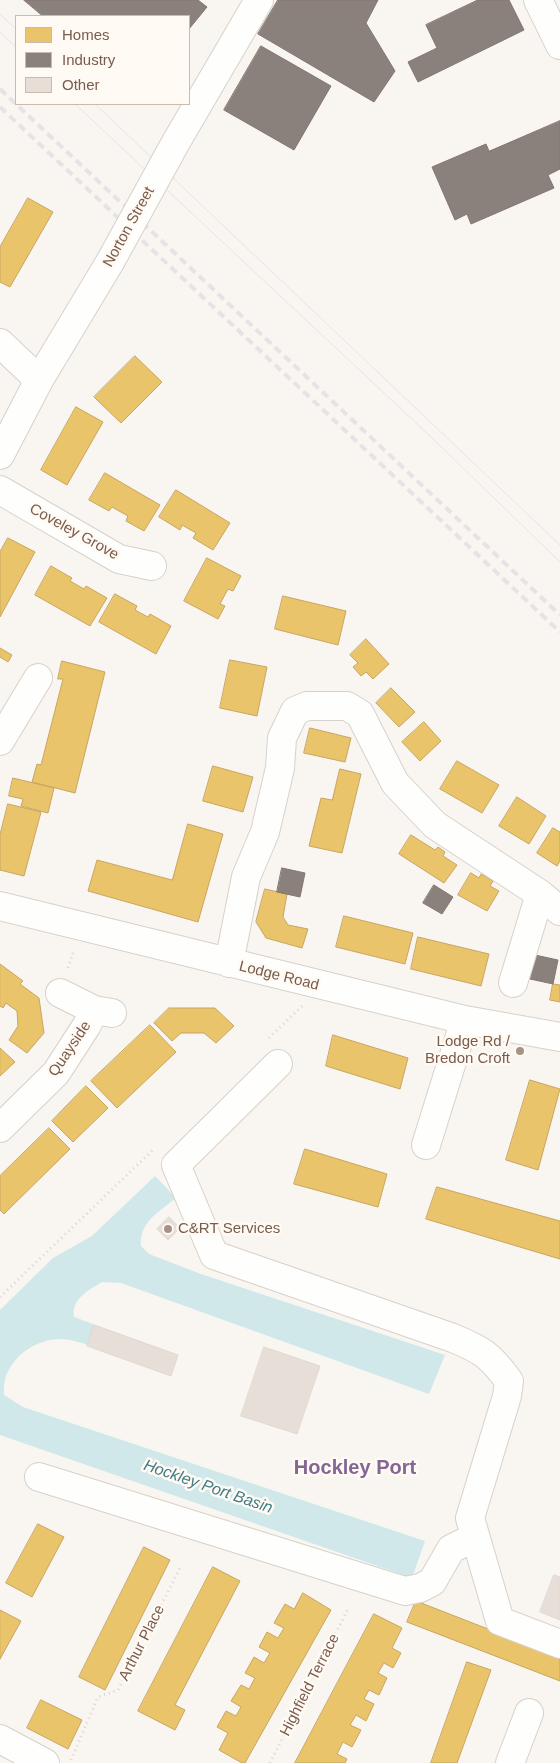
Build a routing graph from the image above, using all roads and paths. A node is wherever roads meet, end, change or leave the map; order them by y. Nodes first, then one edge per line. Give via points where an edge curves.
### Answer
1 (538, 0) edge
2 (257, 1) edge
3 (560, 45) edge
4 (0, 343) edge
5 (39, 380) junction
6 (0, 455) edge
7 (0, 490) edge
8 (152, 566) dead end
9 (38, 678) dead end
10 (0, 741) edge
11 (550, 902) edge
12 (0, 906) edge
13 (81, 926) junction
14 (229, 963) junction
15 (513, 983) dead end
16 (60, 993) joint
17 (465, 1020) junction
18 (560, 1037) edge
19 (278, 1064) dead end
20 (0, 1128) edge
21 (426, 1145) dead end
22 (39, 1477) dead end
23 (475, 1537) junction
24 (181, 1566) dead end
25 (349, 1607) dead end
26 (560, 1644) edge
27 (529, 1713) dead end
28 (0, 1739) edge
29 (45, 1763) edge
30 (70, 1763) edge
31 (270, 1763) edge
32 (510, 1763) edge

1 - 3 street
2 - 5 street, Norton Street, bridge via 110,262
4 - 5 street
5 - 6 street, Norton Street
7 - 8 street, Coveley Grove via 119,559
9 - 10 street
11 - 14 street via 434,825 395,783 360,714 347,706 307,706 294,712 282,738 278,777 265,832 246,877
11 - 15 street
12 - 13 street, Lodge Road
13 - 14 street, Lodge Road
13 - 16 path
14 - 17 street, Lodge Road
16 - 20 street, Quayside via 103,1011 87,1026 56,1073
17 - 18 street, Lodge Road
17 - 21 street
19 - 23 street via 176,1165 214,1255 453,1338 492,1358 509,1380 508,1396 470,1518
22 - 23 street via 405,1591 432,1582 451,1549
23 - 26 street via 500,1621
24 - 30 path, Arthur Place via 118,1690 98,1697
25 - 31 path, Highfield Terrace
27 - 32 street
28 - 29 street

